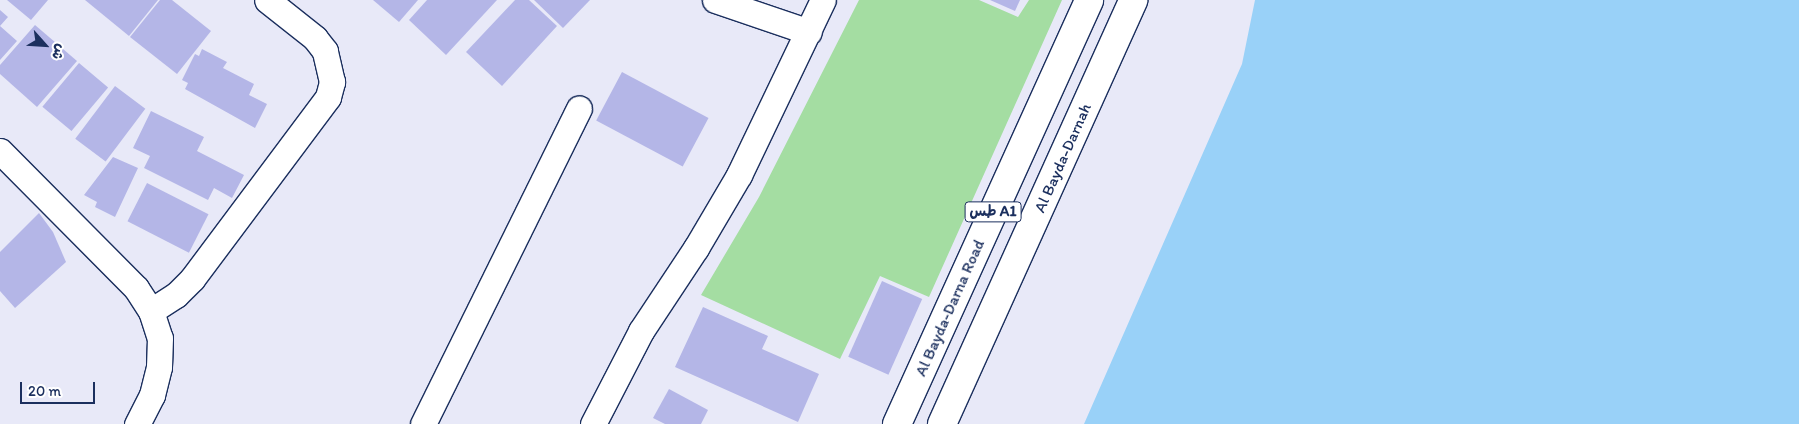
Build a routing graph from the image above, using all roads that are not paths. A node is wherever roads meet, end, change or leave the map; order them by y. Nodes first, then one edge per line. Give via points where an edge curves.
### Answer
1 (267, 0) edge
2 (715, 0) edge
3 (823, 0) edge
4 (1089, 0) edge
5 (1133, 0) edge
6 (810, 32) junction
7 (579, 109) dead end
8 (0, 151) edge
9 (151, 311) junction
10 (137, 424) edge
11 (423, 424) edge
12 (592, 424) edge
13 (897, 424) edge
14 (942, 424) edge

1 - 9 street via 315,38 324,51 332,82 328,97 192,279 176,296
2 - 6 street
3 - 6 street
4 - 13 highway, Al Bayda-Darna Road / طس A1
5 - 14 highway, Al Bayda-Darnah / طس A1
6 - 12 street via 722,205 641,331
7 - 11 street
8 - 9 street via 136,288
9 - 10 street via 160,338 159,367 152,395

